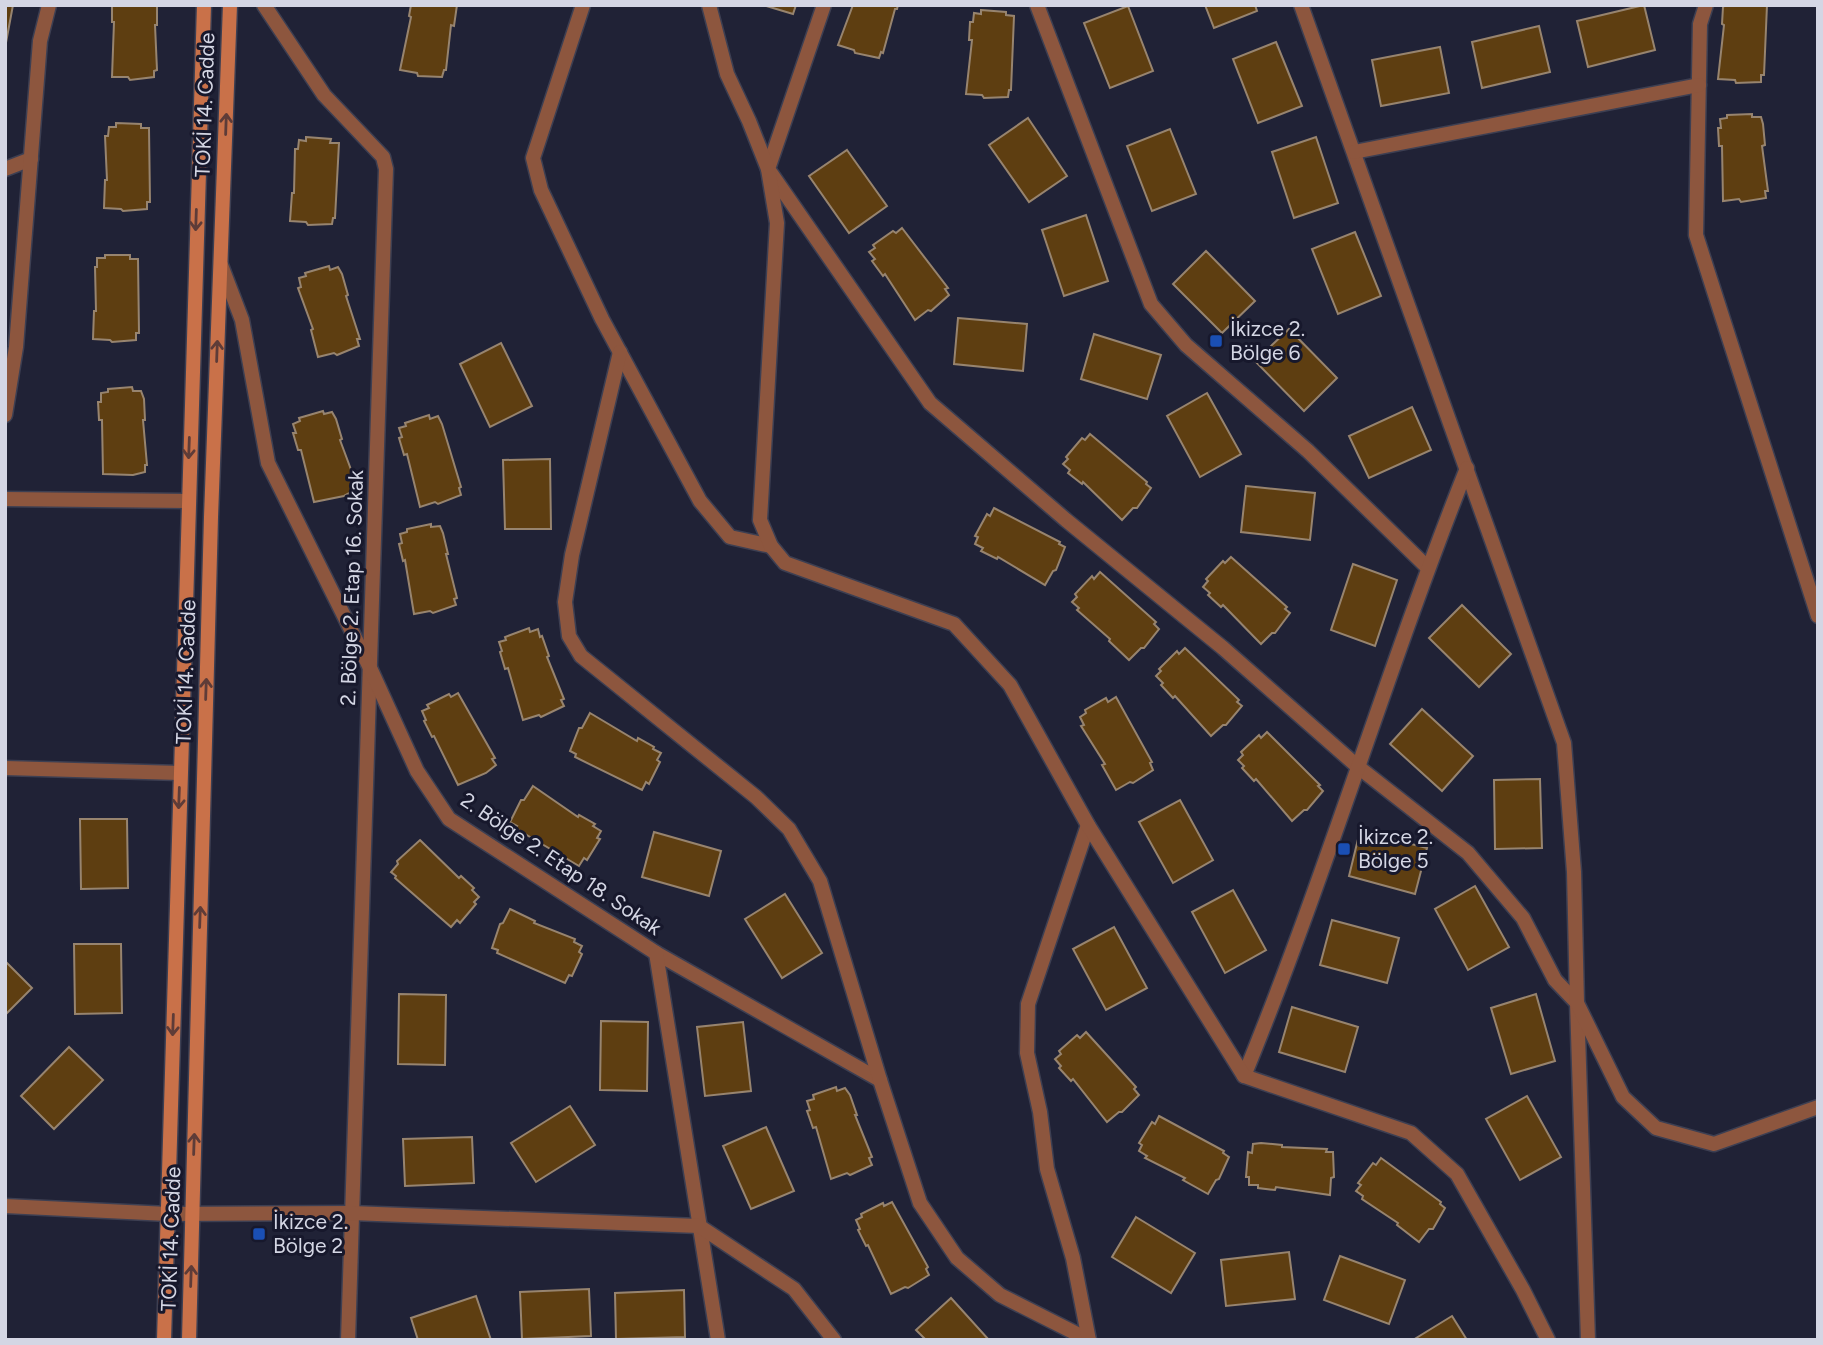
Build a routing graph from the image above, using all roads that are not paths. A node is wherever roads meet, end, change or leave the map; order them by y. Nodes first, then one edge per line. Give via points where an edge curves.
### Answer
1 (49, 5) edge
2 (204, 5) edge
3 (230, 5) edge
4 (264, 5) edge
5 (583, 5) edge
6 (709, 5) edge
7 (824, 5) edge
8 (1037, 5) edge
9 (1301, 5) edge
10 (1706, 5) edge
11 (1699, 85) junction
12 (1354, 152) junction
13 (31, 159) junction
14 (5, 169) edge
15 (768, 169) junction
16 (220, 264) junction
17 (620, 352) junction
18 (5, 415) edge
19 (1467, 468) junction
20 (5, 499) edge
21 (187, 501) junction
22 (771, 546) junction
23 (1427, 567) junction
24 (1818, 616) edge
25 (371, 670) junction
26 (1357, 766) junction
27 (5, 768) edge
28 (180, 773) junction
29 (1088, 825) junction
30 (656, 953) junction
31 (1577, 1003) junction
32 (1244, 1076) junction
33 (880, 1080) junction
34 (1818, 1107) edge
35 (5, 1206) edge
36 (193, 1212) junction
37 (351, 1213) junction
38 (168, 1214) junction
39 (699, 1226) junction
40 (164, 1340) edge
41 (189, 1340) edge
42 (348, 1340) edge
43 (718, 1340) edge
44 (834, 1340) edge
45 (1089, 1340) edge
46 (1548, 1340) edge
47 (1588, 1340) edge

1 - 13 street via 40,41
2 -> 21 main road, TOKİ 14. Cadde
16 -> 3 main road, TOKİ 14. Cadde
4 - 25 street, 2. Bölge 2. Etap 16. Sokak via 324,95 378,151 386,169
5 - 17 street via 533,158 541,190
6 - 15 street via 727,74
7 - 15 street
8 - 23 street via 1152,303 1186,345 1308,451
9 - 12 street
10 - 11 street via 1700,24
11 - 12 street
11 - 24 street via 1696,235
12 - 19 street
13 - 14 street
13 - 18 street via 16,347
15 - 22 street via 777,223 760,520
15 - 26 street via 930,403
16 - 25 street, 2. Bölge 2. Etap 18. Sokak via 242,320 268,463
36 -> 16 main road, TOKİ 14. Cadde
17 - 22 street via 700,501 730,537
17 - 33 street via 572,555 565,602 569,636 581,656 756,797 789,829 820,881
19 - 23 street
19 - 31 street via 1564,743 1574,872
20 - 21 street
21 - 28 main road, TOKİ 14. Cadde
22 - 29 street via 785,563 954,624 1010,685
23 - 26 street
25 - 30 street, 2. Bölge 2. Etap 18. Sokak via 416,771 449,819
25 - 37 street, 2. Bölge 2. Etap 16. Sokak
26 - 31 street via 1468,853 1523,918 1555,981
26 - 32 street
27 - 28 street
28 -> 38 main road, TOKİ 14. Cadde
29 - 32 street
29 - 45 street via 1028,1004 1027,1053 1047,1169 1073,1258
30 - 33 street, 2. Bölge 2. Etap 18. Sokak
30 - 39 street
31 - 34 street via 1623,1097 1656,1128 1714,1144
31 - 47 street
32 - 46 street via 1411,1133 1457,1174
33 - 45 street via 920,1203 957,1258 1000,1295
35 - 38 street
36 - 37 street
36 - 38 street
41 -> 36 main road, TOKİ 14. Cadde
37 - 39 street
37 - 42 street, 2. Bölge 2. Etap 16. Sokak
38 - 40 main road, TOKİ 14. Cadde
39 - 43 street
39 - 44 street via 794,1289

